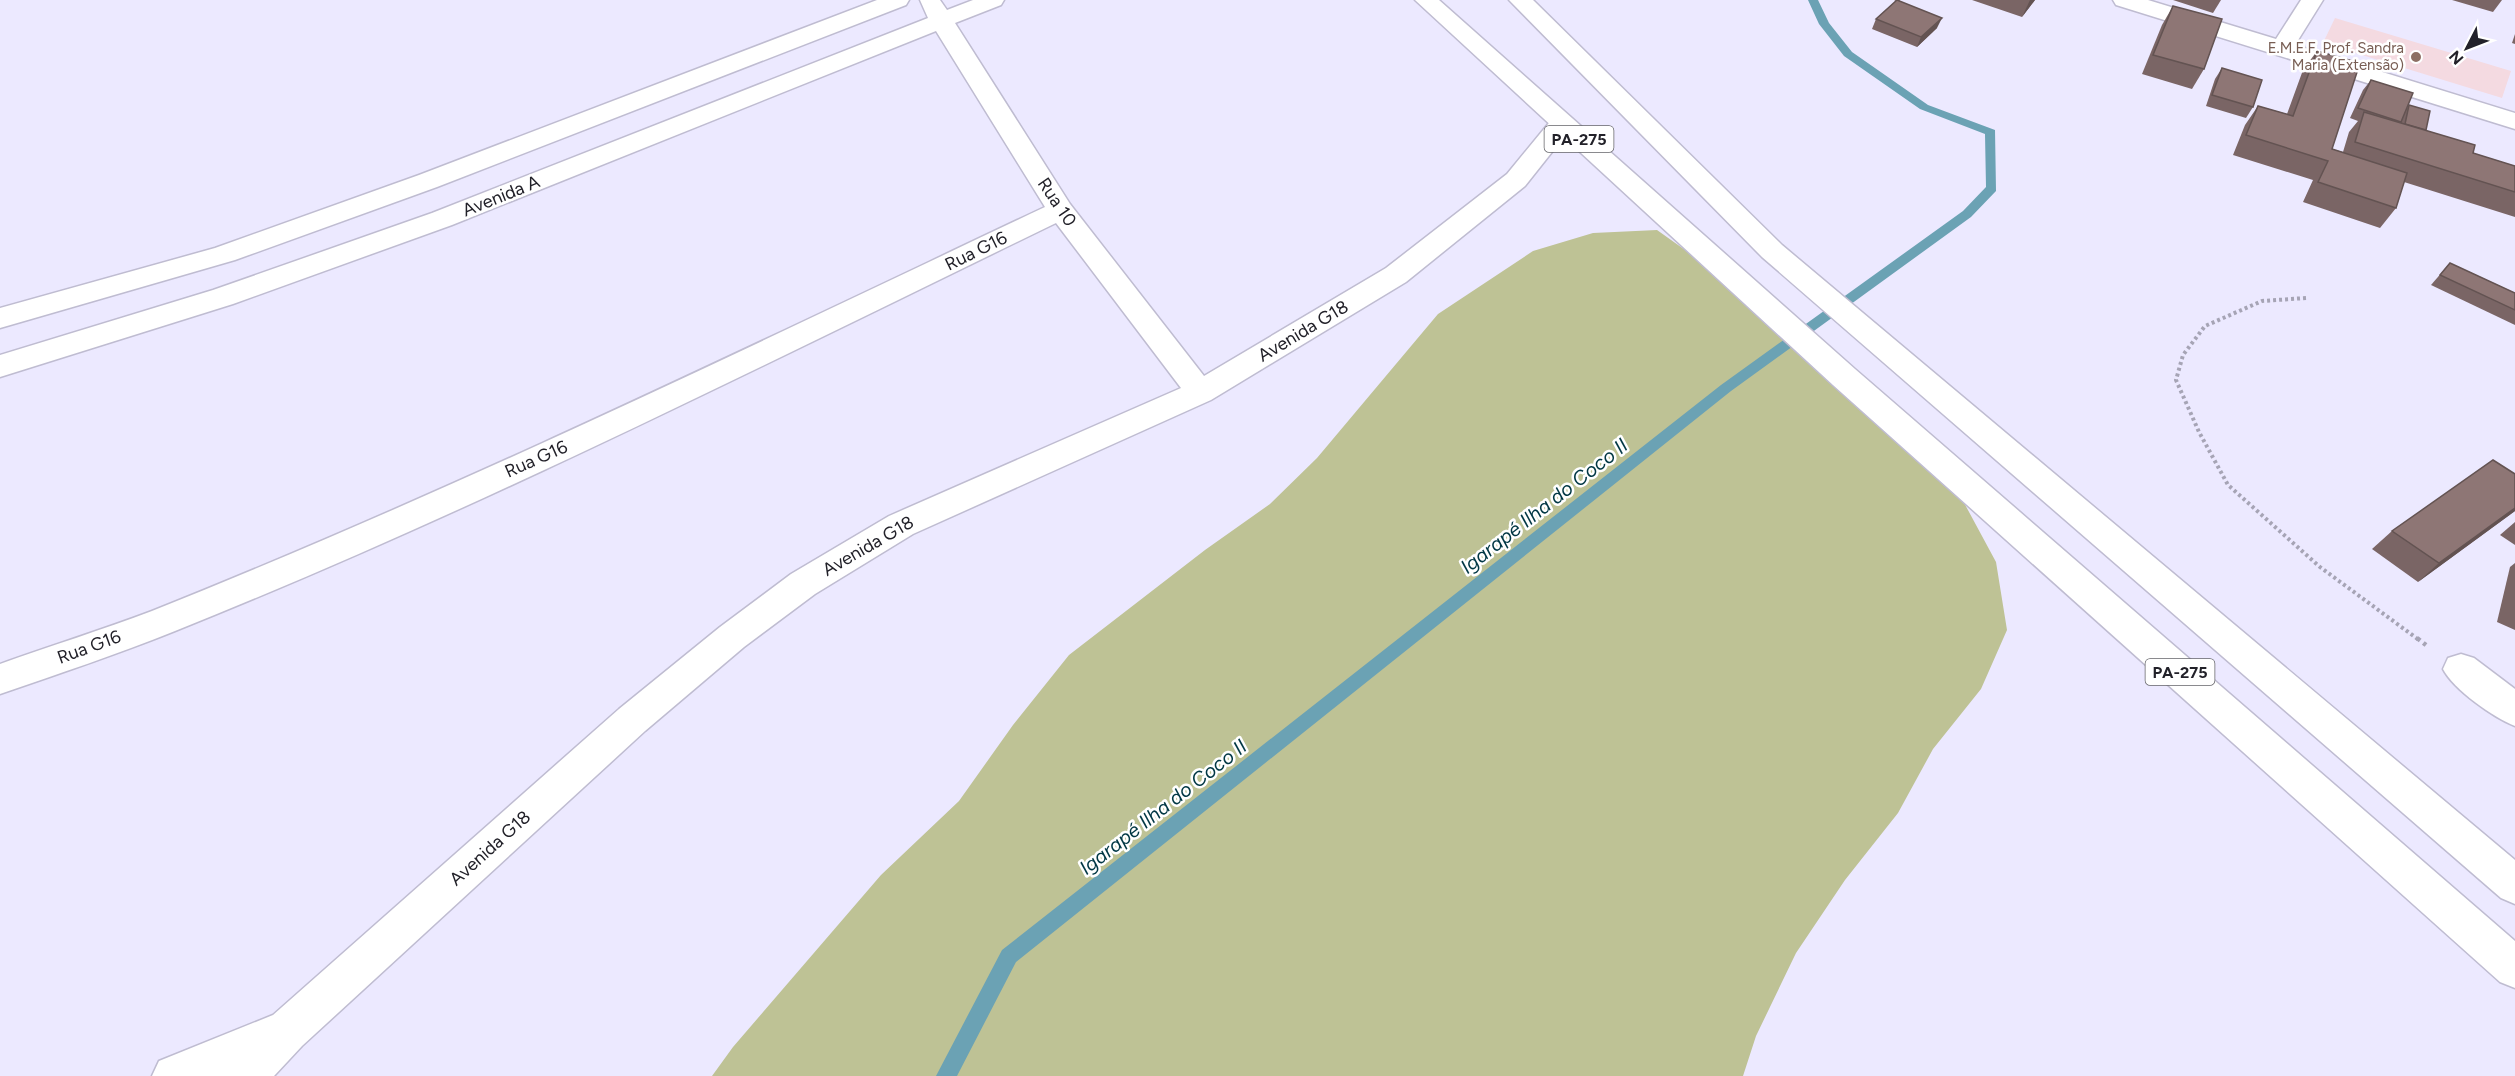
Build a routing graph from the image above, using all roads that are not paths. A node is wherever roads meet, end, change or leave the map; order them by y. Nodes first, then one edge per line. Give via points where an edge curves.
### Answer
1 (898, 0) edge
2 (993, 0) edge
3 (1426, 0) edge
4 (1520, 0) edge
5 (2124, 0) edge
6 (2312, 0) edge
7 (935, 10) edge
8 (2282, 48) junction
9 (2515, 121) edge
10 (1562, 123) junction
11 (1060, 210) junction
12 (0, 318) edge
13 (0, 366) edge
14 (1200, 392) junction
15 (2461, 669) road end
16 (0, 679) edge
17 (2515, 710) edge
18 (2515, 885) edge
19 (2515, 968) edge
20 (287, 1031) junction
21 (174, 1076) edge
22 (245, 1076) edge

1 - 12 main road via 225,254
2 - 7 main road, Avenida A
3 - 10 main road, PA-275
4 - 18 main road, PA-275 via 1772,252
5 - 8 main road
6 - 8 main road
7 - 11 main road, Rua 10
7 - 13 main road, Avenida A via 442,219 223,297
8 - 9 main road
10 - 14 main road, Avenida G18 via 1516,180 1396,276
10 - 19 main road, PA-275
11 - 14 main road, Rua 10
11 - 16 main road, Rua G16 via 648,408 365,537 160,622
14 - 20 main road, Avenida G18 via 901,525 803,584 632,720
15 - 17 main road
20 - 21 main road
20 - 22 main road, Avenida G18

